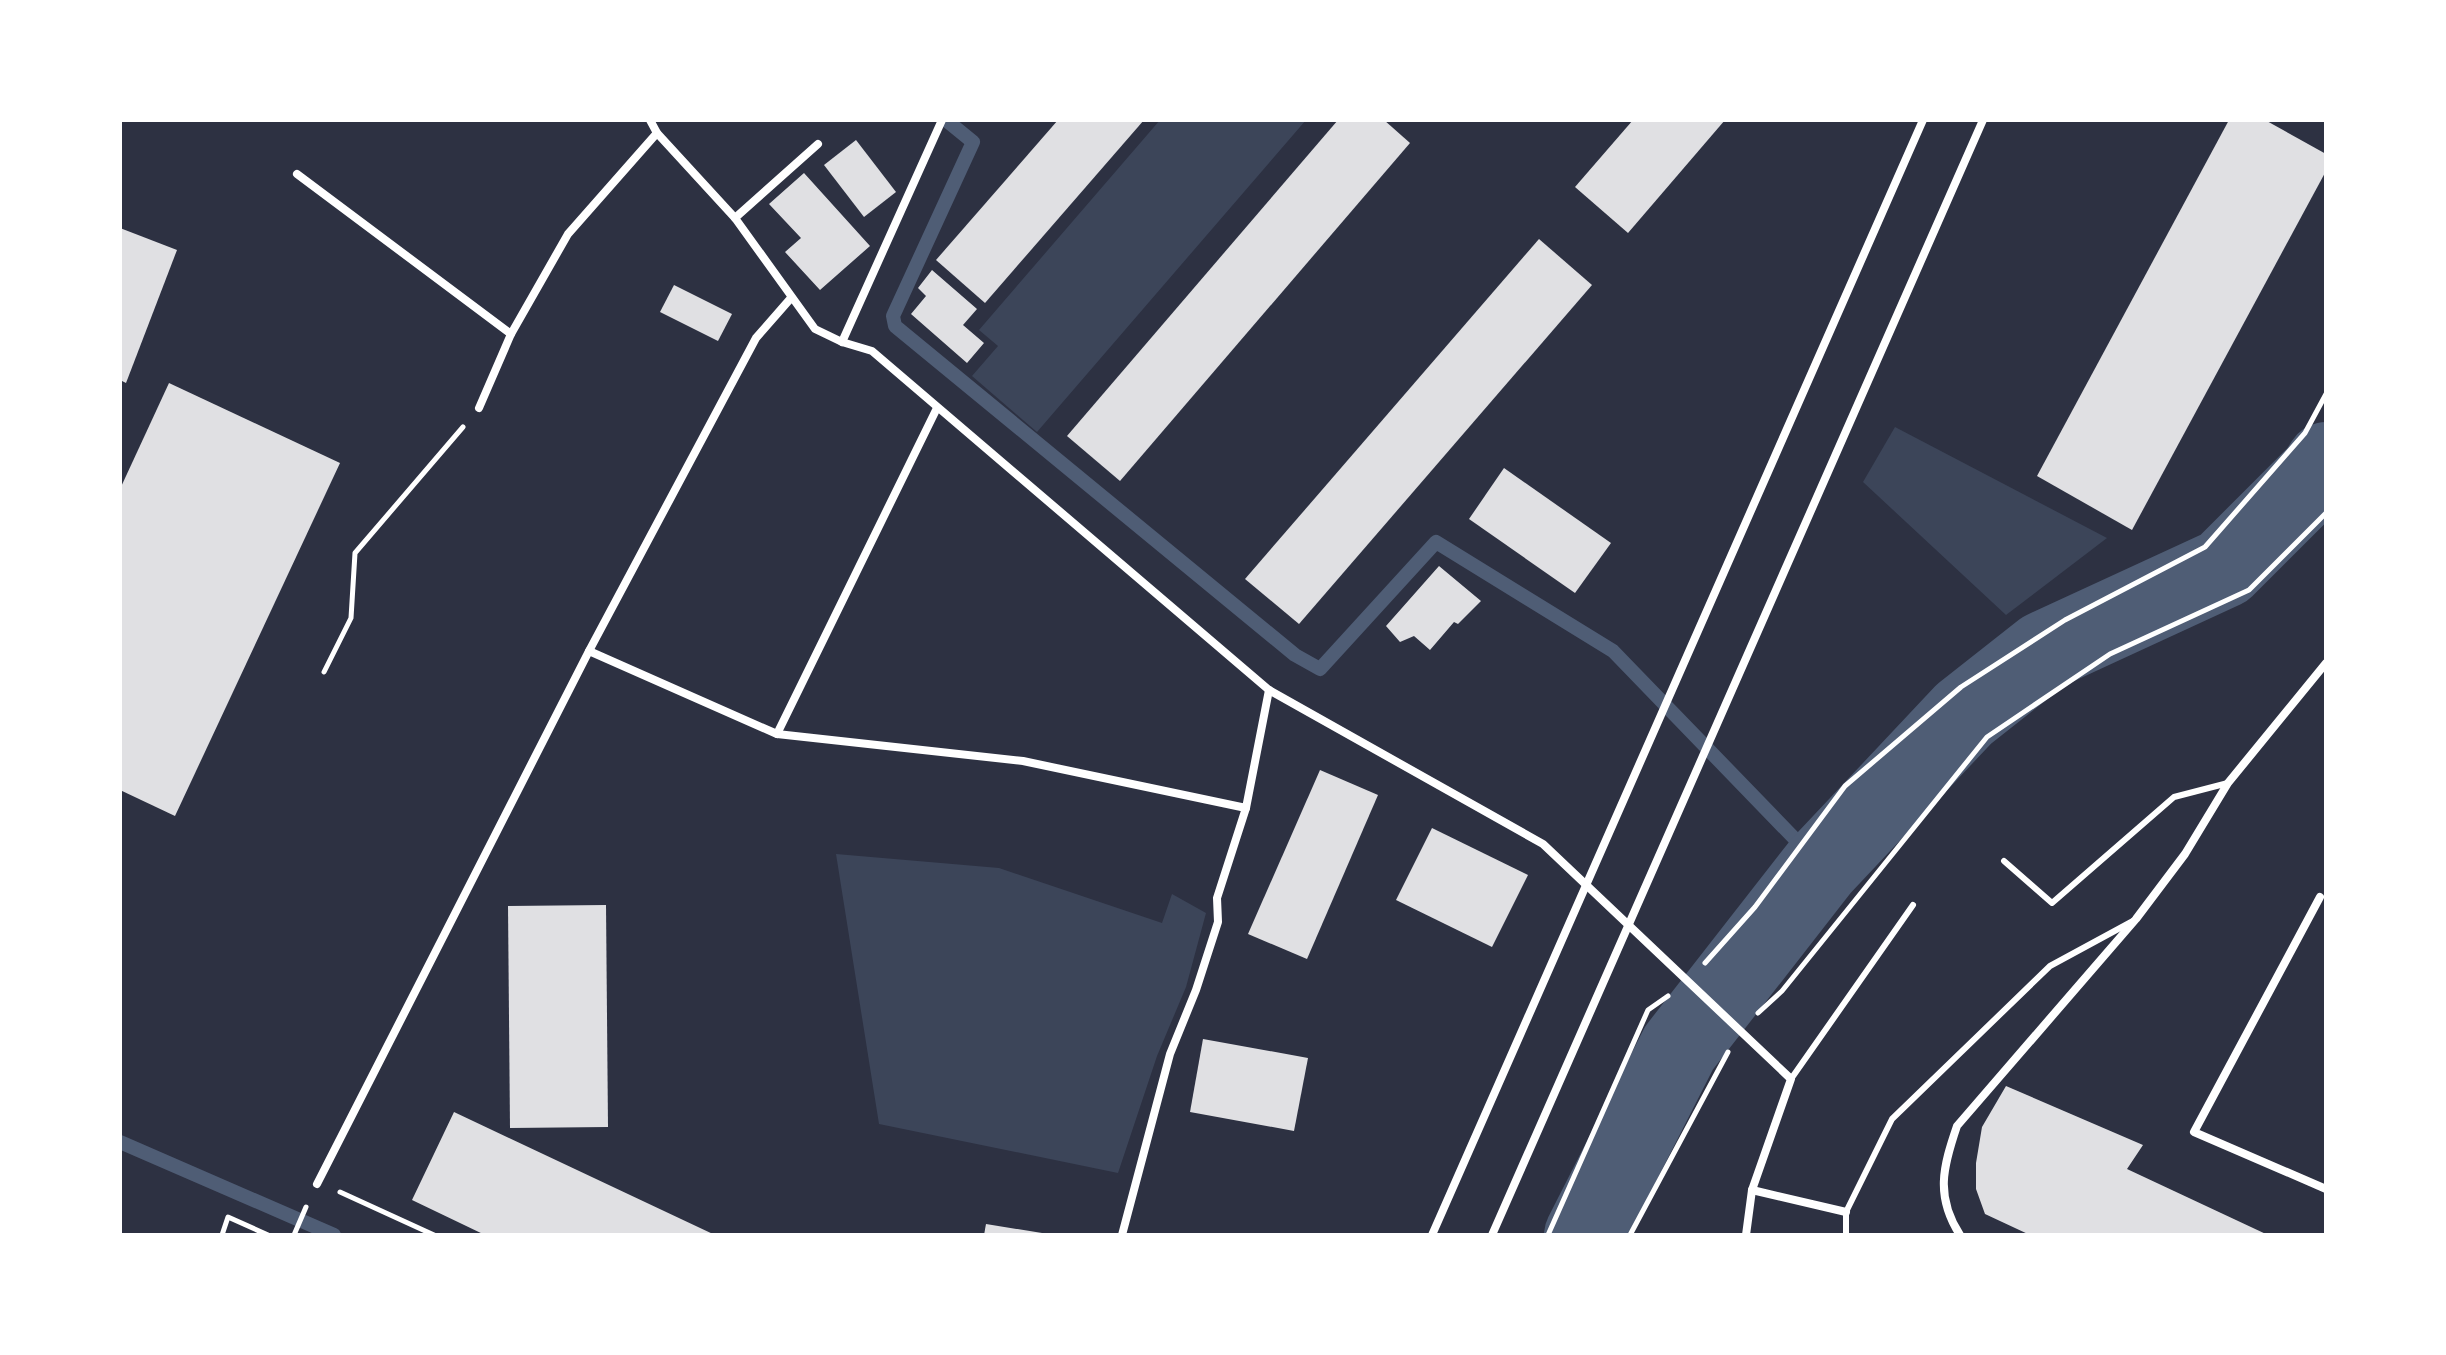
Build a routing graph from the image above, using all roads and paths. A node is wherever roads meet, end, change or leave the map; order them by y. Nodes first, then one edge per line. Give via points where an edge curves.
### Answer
1 (650, 120) edge
2 (942, 120) edge
3 (1923, 120) edge
4 (1983, 120) edge
5 (657, 133) junction
6 (818, 144) dead end
7 (297, 174) dead end
8 (735, 218) junction
9 (791, 298) junction
10 (511, 334) junction
11 (842, 342) junction
12 (2326, 394) edge
13 (479, 408) joint
14 (937, 408) junction
15 (2326, 513) edge
16 (589, 651) junction
17 (2326, 663) edge
18 (324, 672) dead end
19 (1269, 690) junction
20 (777, 734) junction
21 (2228, 783) junction
22 (1246, 808) junction
23 (2004, 861) dead end
24 (1586, 885) junction
25 (2320, 897) dead end
26 (1913, 905) dead end
27 (2136, 919) junction
28 (1628, 924) junction
29 (1689, 981) junction
30 (1740, 1030) junction
31 (1791, 1079) junction
32 (317, 1184) joint
33 (2326, 1189) edge
34 (1752, 1190) junction
35 (313, 1194) dead end
36 (1846, 1212) junction
37 (222, 1235) edge
38 (268, 1235) edge
39 (294, 1235) edge
40 (434, 1235) edge
41 (1122, 1235) edge
42 (1432, 1235) edge
43 (1492, 1235) edge
44 (1548, 1235) edge
45 (1630, 1235) edge
46 (1746, 1235) edge
47 (1846, 1235) edge
48 (1960, 1235) edge

1 - 5 street
2 - 11 street
3 - 24 street
4 - 28 street
5 - 8 street
5 - 10 street via 568,234
6 - 8 street
7 - 10 street
8 - 9 street
9 - 11 street via 815,329
9 - 16 street via 756,338
10 - 13 street
11 - 14 street via 872,351
12 - 29 path via 2305,433 2205,547 2065,620 1961,687 1845,786 1755,907
13 - 18 path via 355,553 351,618
14 - 19 street
14 - 20 street
15 - 30 path via 2249,590 2110,654 1987,737 1782,991
16 - 20 street
16 - 32 street
17 - 21 street
19 - 22 street
19 - 24 street via 1543,844
20 - 22 street via 1023,761
21 - 23 lane via 2174,797 2052,903
21 - 27 street via 2185,854
22 - 41 street via 1217,898 1218,922 1170,1054
24 - 28 street
24 - 42 street
25 - 33 street via 2194,1132
26 - 31 lane
27 - 36 lane via 2050,966 1892,1119
27 - 48 street via 1957,1126 1944,1164 1944,1196
28 - 29 street
28 - 43 street
29 - 30 street
29 - 44 path via 1648,1010
30 - 31 street
30 - 45 path
31 - 34 street
32 - 40 path
34 - 36 street
34 - 46 street
35 - 39 path
36 - 47 lane
37 - 38 path via 228,1217

